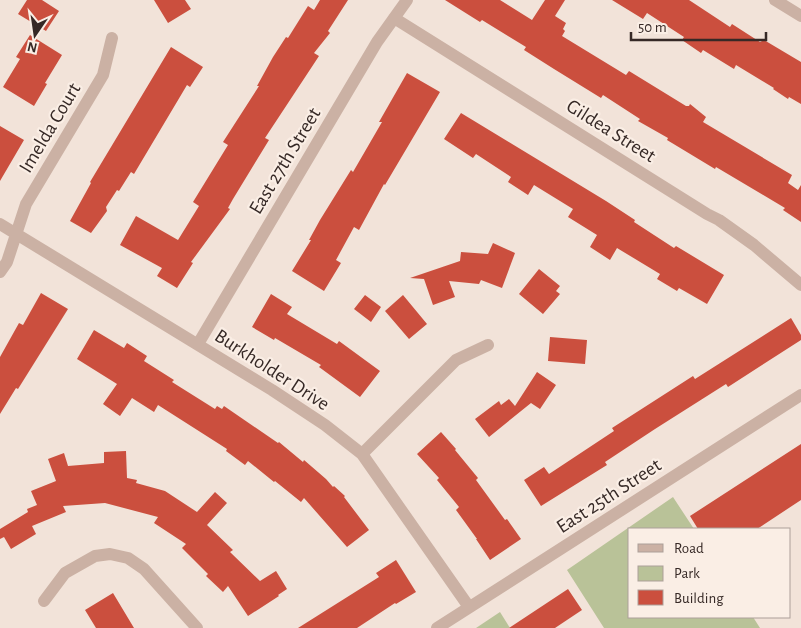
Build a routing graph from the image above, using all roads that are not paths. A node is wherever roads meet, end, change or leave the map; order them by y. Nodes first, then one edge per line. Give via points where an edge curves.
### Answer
1 (407, 0) edge
2 (775, 0) edge
3 (801, 16) edge
4 (394, 18) junction
5 (112, 38) dead end
6 (0, 224) edge
7 (17, 235) junction
8 (0, 272) edge
9 (801, 285) edge
10 (198, 344) junction
11 (488, 345) dead end
12 (801, 395) edge
13 (362, 454) junction
14 (44, 601) dead end
15 (469, 607) junction
16 (197, 628) edge
17 (437, 628) edge

1 - 4 street, East 27th Street
2 - 3 street
4 - 9 street, Gildea Street via 719,220
4 - 10 street, East 27th Street
5 - 7 street, Imelda Court via 103,74 26,204
6 - 7 street, Burkholder Drive
7 - 8 street
7 - 10 street, Burkholder Drive
10 - 13 street, Burkholder Drive via 325,425
11 - 13 street via 456,360
12 - 15 street, East 25th Street
13 - 15 street, Burkholder Drive
14 - 16 street via 65,573 95,556 110,554 128,558 144,569
15 - 17 street, East 25th Street

